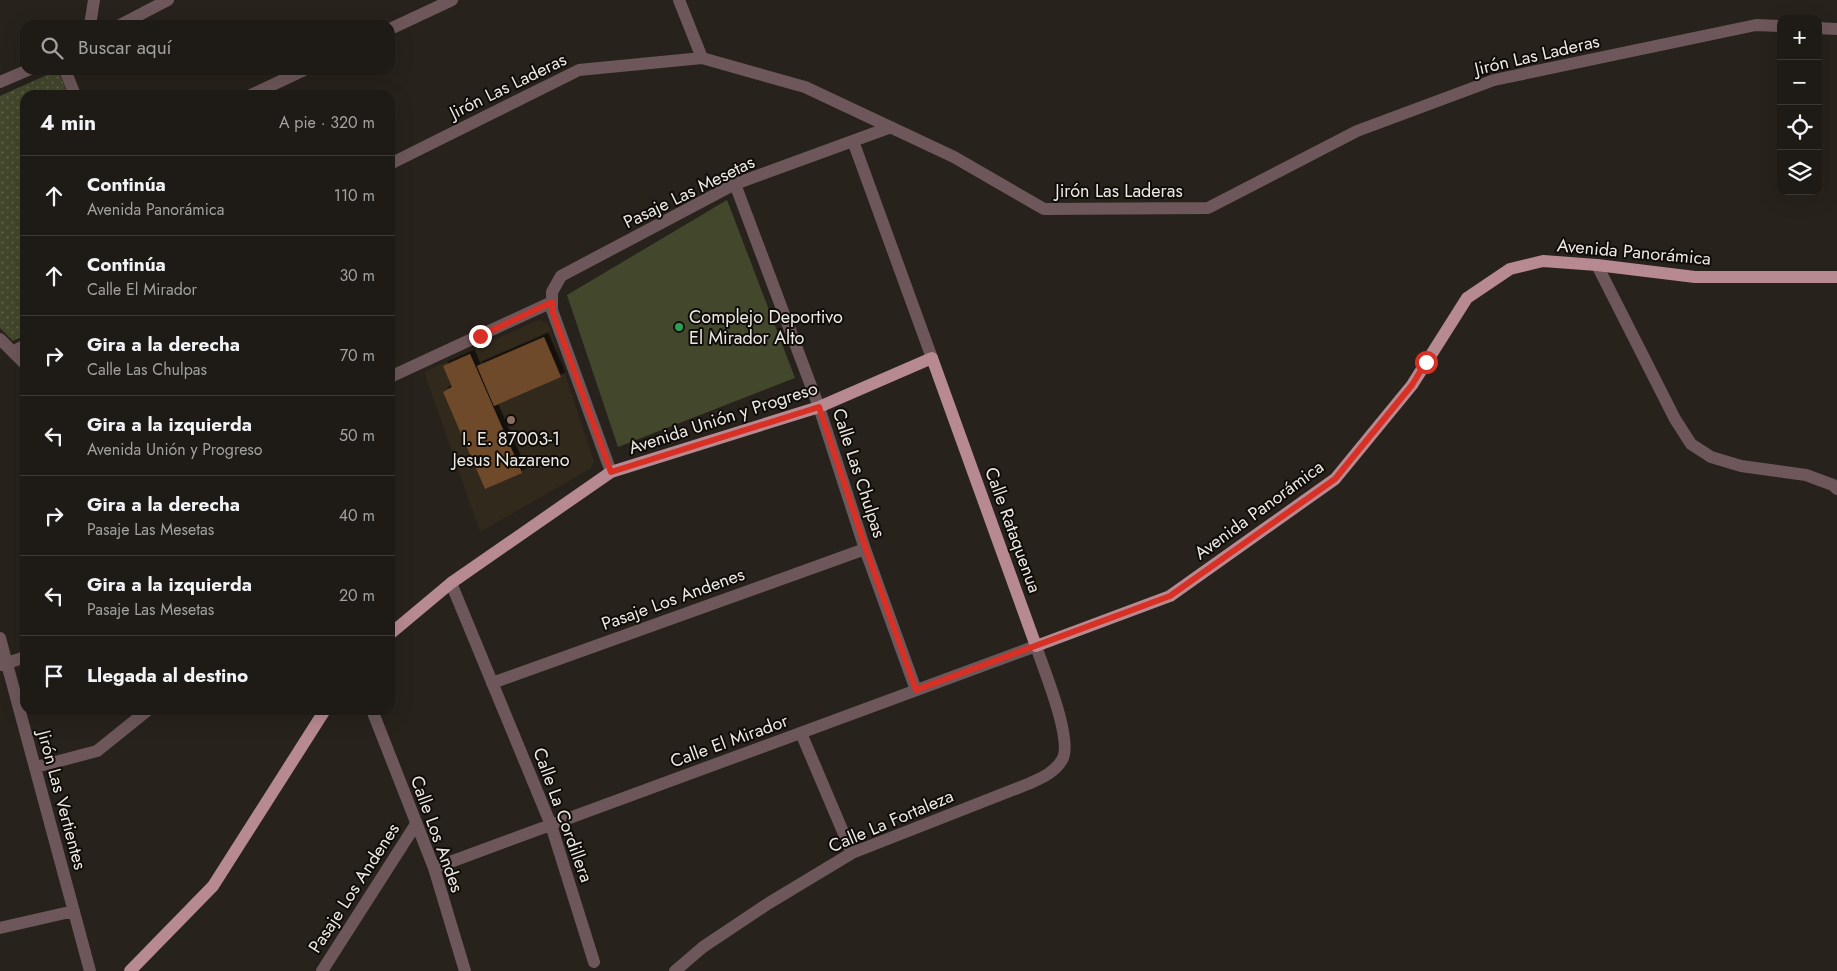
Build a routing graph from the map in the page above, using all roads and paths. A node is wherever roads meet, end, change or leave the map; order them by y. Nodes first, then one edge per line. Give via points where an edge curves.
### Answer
1 (94, 0) edge
2 (168, 0) edge
3 (452, 0) edge
4 (679, 0) edge
5 (91, 20) edge
6 (130, 20) edge
7 (1777, 26) edge
8 (395, 27) edge
9 (1822, 28) edge
10 (1837, 29) edge
11 (702, 58) junction
12 (20, 73) edge
13 (67, 75) edge
14 (293, 75) edge
15 (0, 82) edge
16 (73, 90) edge
17 (262, 90) edge
18 (891, 127) junction
19 (853, 142) junction
20 (395, 162) edge
21 (735, 184) junction
22 (1597, 264) junction
23 (1837, 277) edge
24 (552, 302) junction
25 (0, 339) edge
26 (20, 348) edge
27 (13, 352) junction
28 (932, 358) junction
29 (20, 359) edge
30 (395, 375) edge
31 (819, 407) junction
32 (611, 472) junction
33 (1837, 489) edge
34 (866, 549) junction
35 (451, 582) junction
36 (395, 630) edge
37 (0, 638) edge
38 (1036, 646) junction
39 (20, 659) edge
40 (4, 665) edge
41 (492, 682) junction
42 (916, 690) junction
43 (1059, 713) joint
44 (142, 715) edge
45 (322, 715) edge
46 (374, 715) edge
47 (801, 732) junction
48 (36, 767) junction
49 (416, 824) junction
50 (552, 825) junction
51 (852, 853) junction
52 (434, 868) junction
53 (74, 911) junction
54 (0, 928) edge
55 (594, 962) dead end
56 (90, 971) edge
57 (130, 971) edge
58 (322, 971) edge
59 (464, 971) edge
60 (676, 971) edge

1 - 5 street
2 - 6 street
3 - 8 street
4 - 11 street
7 - 18 street, Jirón Las Laderas via 1756,25 1494,80 1357,131 1208,208 1044,209 954,157
9 - 10 street
11 - 18 street, Jirón Las Laderas via 805,86
11 - 20 street, Jirón Las Laderas via 579,70
12 - 15 street
13 - 16 street
14 - 17 street
18 - 19 street, Pasaje Las Mesetas
19 - 21 street, Pasaje Las Mesetas
19 - 28 street
21 - 24 street, Pasaje Las Mesetas via 561,276 552,292
21 - 31 street, Calle Las Chulpas
22 - 23 main road, Avenida Panorámica via 1694,278
22 - 33 street via 1675,419 1691,444 1711,457 1741,466 1806,475
22 - 38 main road, Avenida Panorámica via 1543,261 1510,268 1467,298 1412,385 1335,479 1170,596
24 - 30 street
24 - 32 street via 552,310
25 - 27 street
26 - 27 street
27 - 29 street
28 - 31 main road, Avenida Unión y Progreso
28 - 38 main road, Calle Rataquenua
31 - 32 main road, Avenida Unión y Progreso
31 - 34 street, Calle Las Chulpas
32 - 35 main road, Avenida Unión y Progreso
34 - 41 street, Pasaje Los Andenes
34 - 42 street, Calle Las Chulpas
35 - 36 main road, Avenida Unión y Progreso
35 - 41 street, Calle La Cordillera
37 - 40 street, Jirón Las Vertientes
38 - 42 street, Calle El Mirador
38 - 43 street, Calle Rataquenua
39 - 40 street
40 - 48 street, Jirón Las Vertientes
41 - 50 street, Calle La Cordillera
42 - 47 street, Calle El Mirador
43 - 51 street, Calle La Fortaleza via 1065,740 1063,759 1051,773
44 - 48 street via 97,751
45 - 57 main road via 214,886
46 - 49 street, Calle Los Andes
47 - 50 street, Calle El Mirador
47 - 51 street
48 - 53 street, Jirón Las Vertientes
49 - 52 street, Calle Los Andes
49 - 58 street, Pasaje Los Andenes
50 - 52 street, Calle El Mirador
50 - 55 street, Calle La Cordillera
51 - 60 street, Calle La Fortaleza via 711,941
52 - 59 street, Calle Los Andes
53 - 54 street
53 - 56 street, Jirón Las Vertientes

